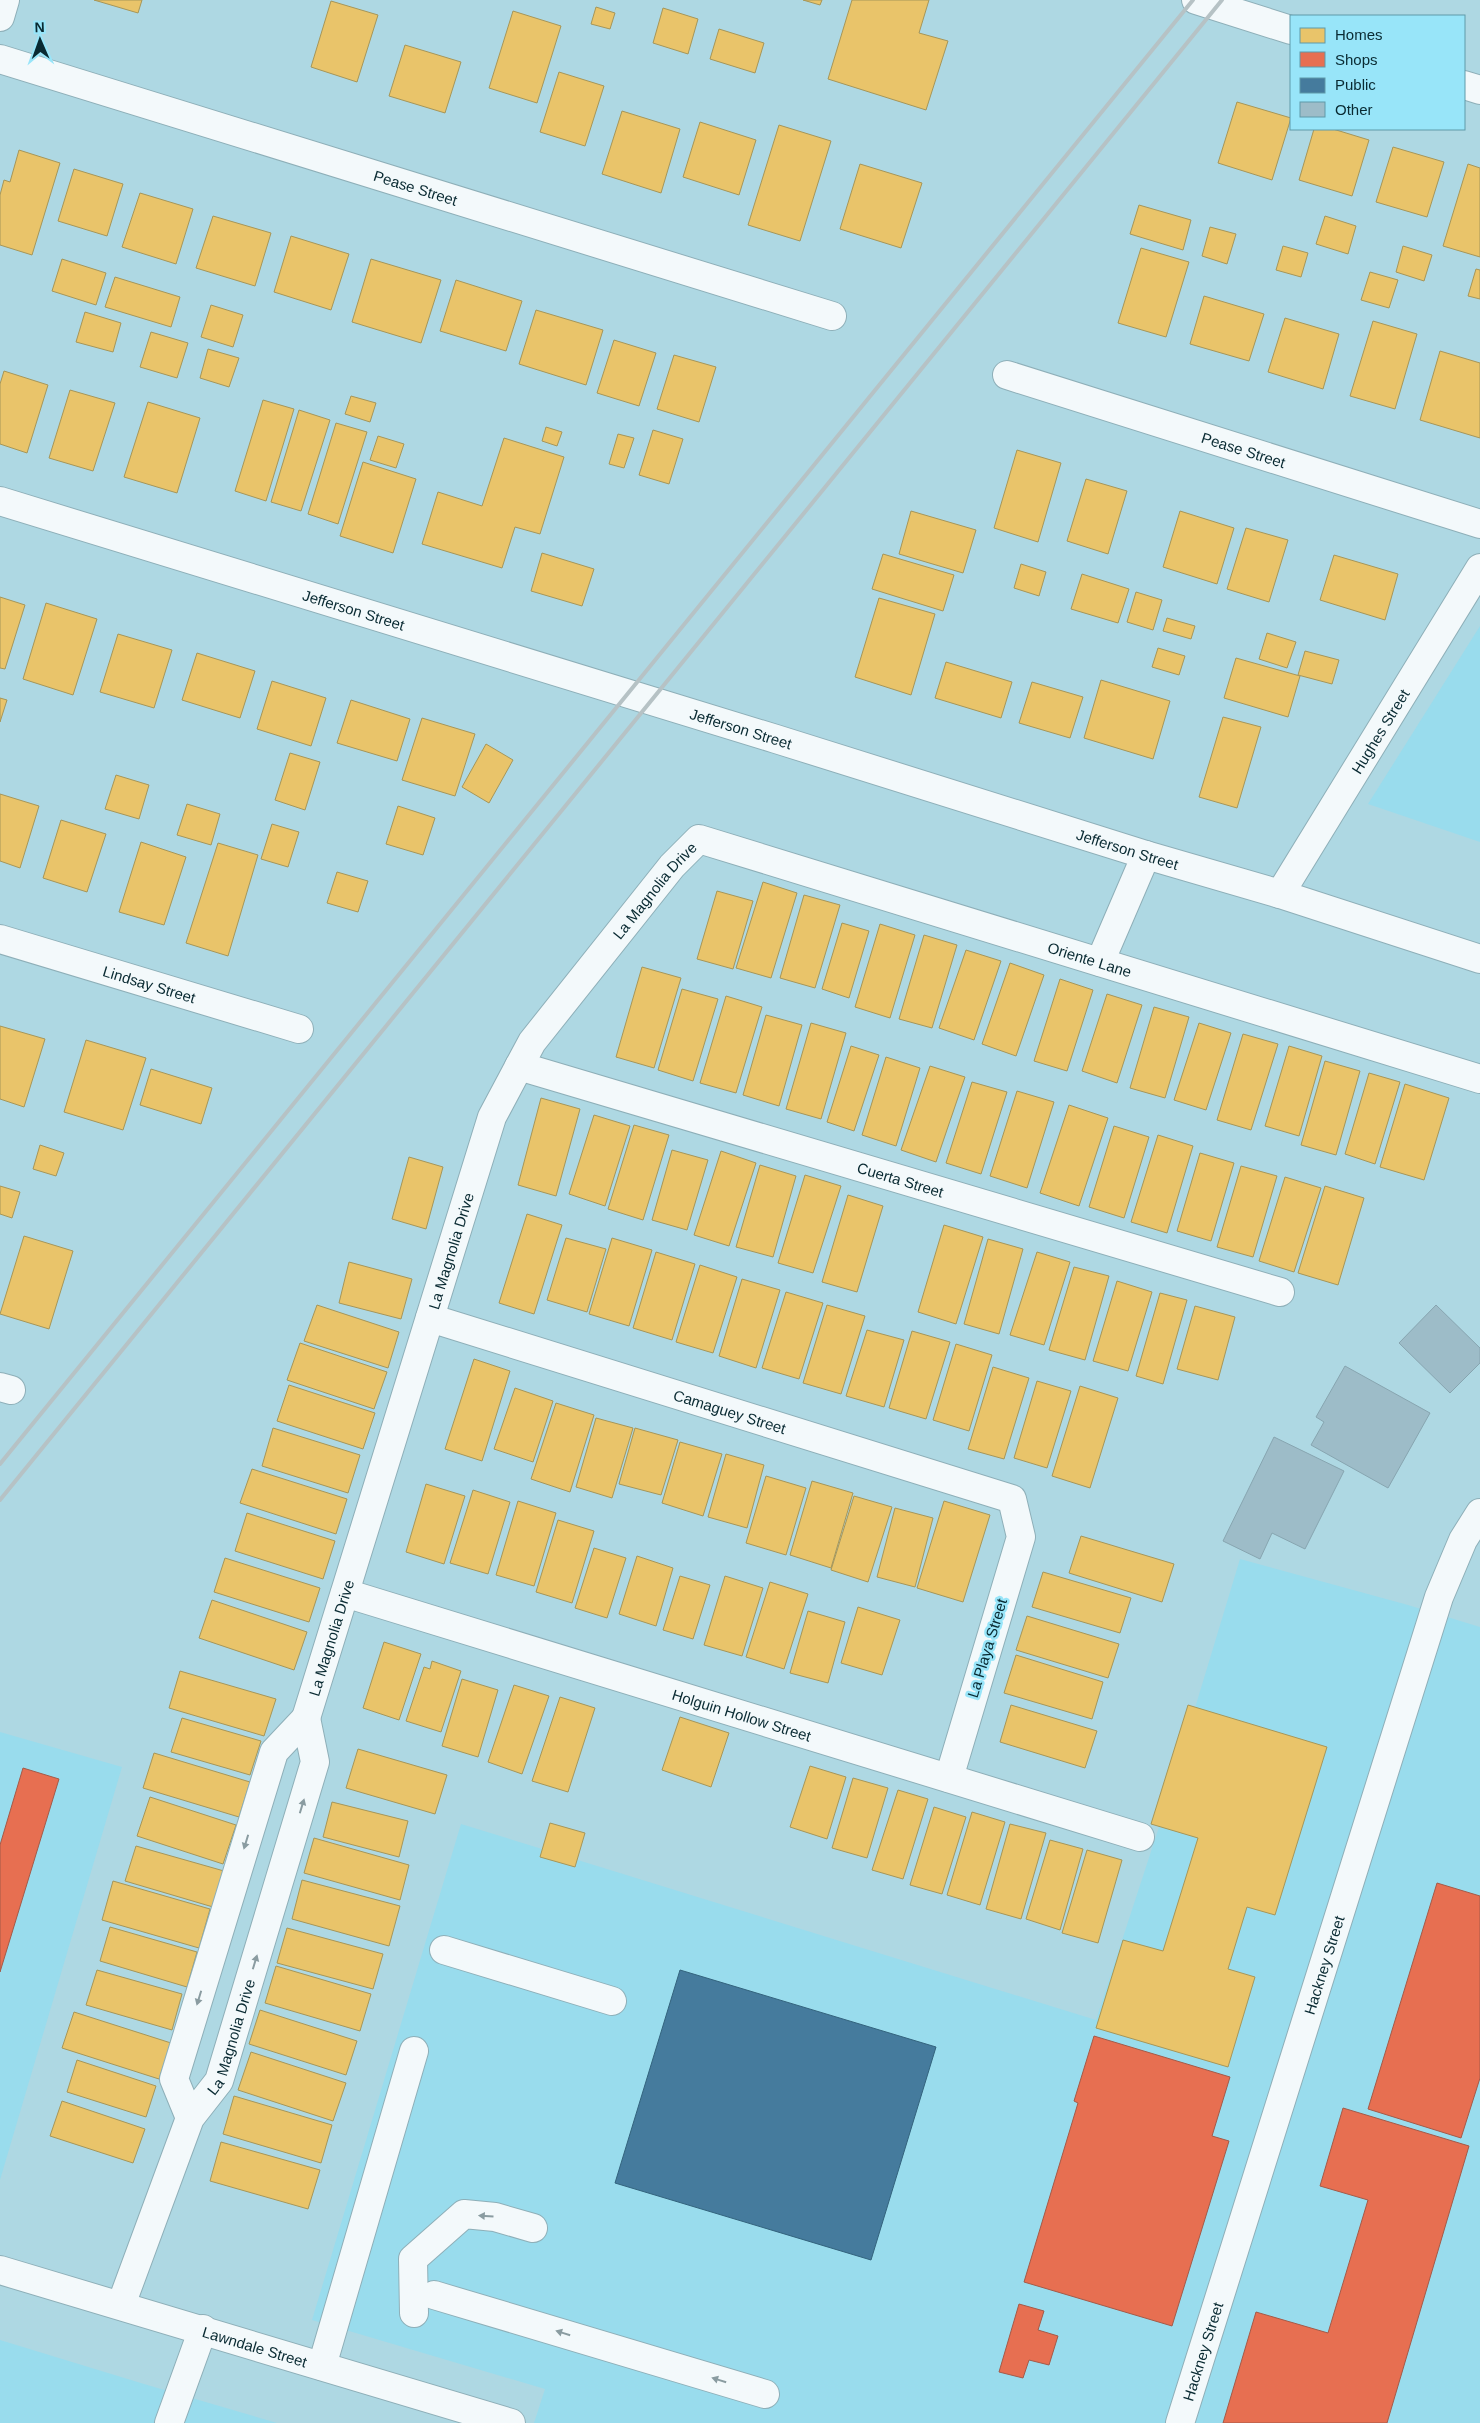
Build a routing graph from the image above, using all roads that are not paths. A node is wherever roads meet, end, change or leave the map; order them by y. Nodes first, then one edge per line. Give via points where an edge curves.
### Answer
1 (5, 0) edge
2 (1196, 0) edge
3 (0, 17) edge
4 (1290, 30) edge
5 (0, 60) edge
6 (1465, 84) edge
7 (1480, 90) edge
8 (832, 316) dead end
9 (1007, 375) dead end
10 (0, 501) edge
11 (1480, 524) edge
12 (1480, 568) edge
13 (699, 839) joint
14 (1146, 855) junction
15 (1280, 894) junction
16 (0, 939) edge
17 (1480, 959) edge
18 (1100, 962) junction
19 (299, 1029) dead end
20 (519, 1066) junction
21 (1480, 1080) edge
22 (1280, 1292) dead end
23 (430, 1318) junction
24 (1480, 1514) edge
25 (1016, 1518) joint
26 (345, 1593) junction
27 (306, 1718) junction
28 (949, 1778) junction
29 (1140, 1837) dead end
30 (444, 1950) dead end
31 (612, 2001) dead end
32 (414, 2051) dead end
33 (190, 2118) junction
34 (533, 2228) dead end
35 (0, 2270) edge
36 (434, 2295) dead end
37 (121, 2305) junction
38 (414, 2313) dead end
39 (203, 2329) junction
40 (322, 2366) junction
41 (766, 2394) dead end
42 (498, 2421) edge
43 (169, 2423) edge
44 (1180, 2423) edge

1 - 3 street
2 - 4 street
5 - 8 street, Pease Street
6 - 7 street
9 - 11 street, Pease Street
10 - 14 street, Jefferson Street
12 - 15 street, Hughes Street
13 - 18 street, Oriente Lane
13 - 20 street, La Magnolia Drive via 672,866 532,1042
14 - 15 street, Jefferson Street
14 - 18 street
15 - 17 street, Jefferson Street
16 - 19 street, Lindsay Street
18 - 21 street, Oriente Lane
20 - 22 street, Cuerta Street
20 - 23 street, La Magnolia Drive via 492,1117
23 - 25 street, Camaguey Street via 1012,1499
23 - 26 street, La Magnolia Drive
24 - 44 street, Hackney Street via 1463,1540 1438,1597
25 - 28 street, La Playa Street via 1020,1537
26 - 27 street, La Magnolia Drive
26 - 28 street, Holguin Hollow Street
33 -> 27 street, La Magnolia Drive via 219,2081 315,1762
27 -> 33 street, La Magnolia Drive via 274,1752 174,2079
28 - 29 street, Holguin Hollow Street
30 - 31 street
32 - 40 street
33 - 37 street, La Magnolia Drive
34 -> 38 street via 495,2217 464,2214 412,2259
35 - 37 street, Lawndale Street
41 -> 36 street
37 - 39 street, Lawndale Street
39 - 40 street, Lawndale Street
39 - 43 street
40 - 42 street, Lawndale Street

